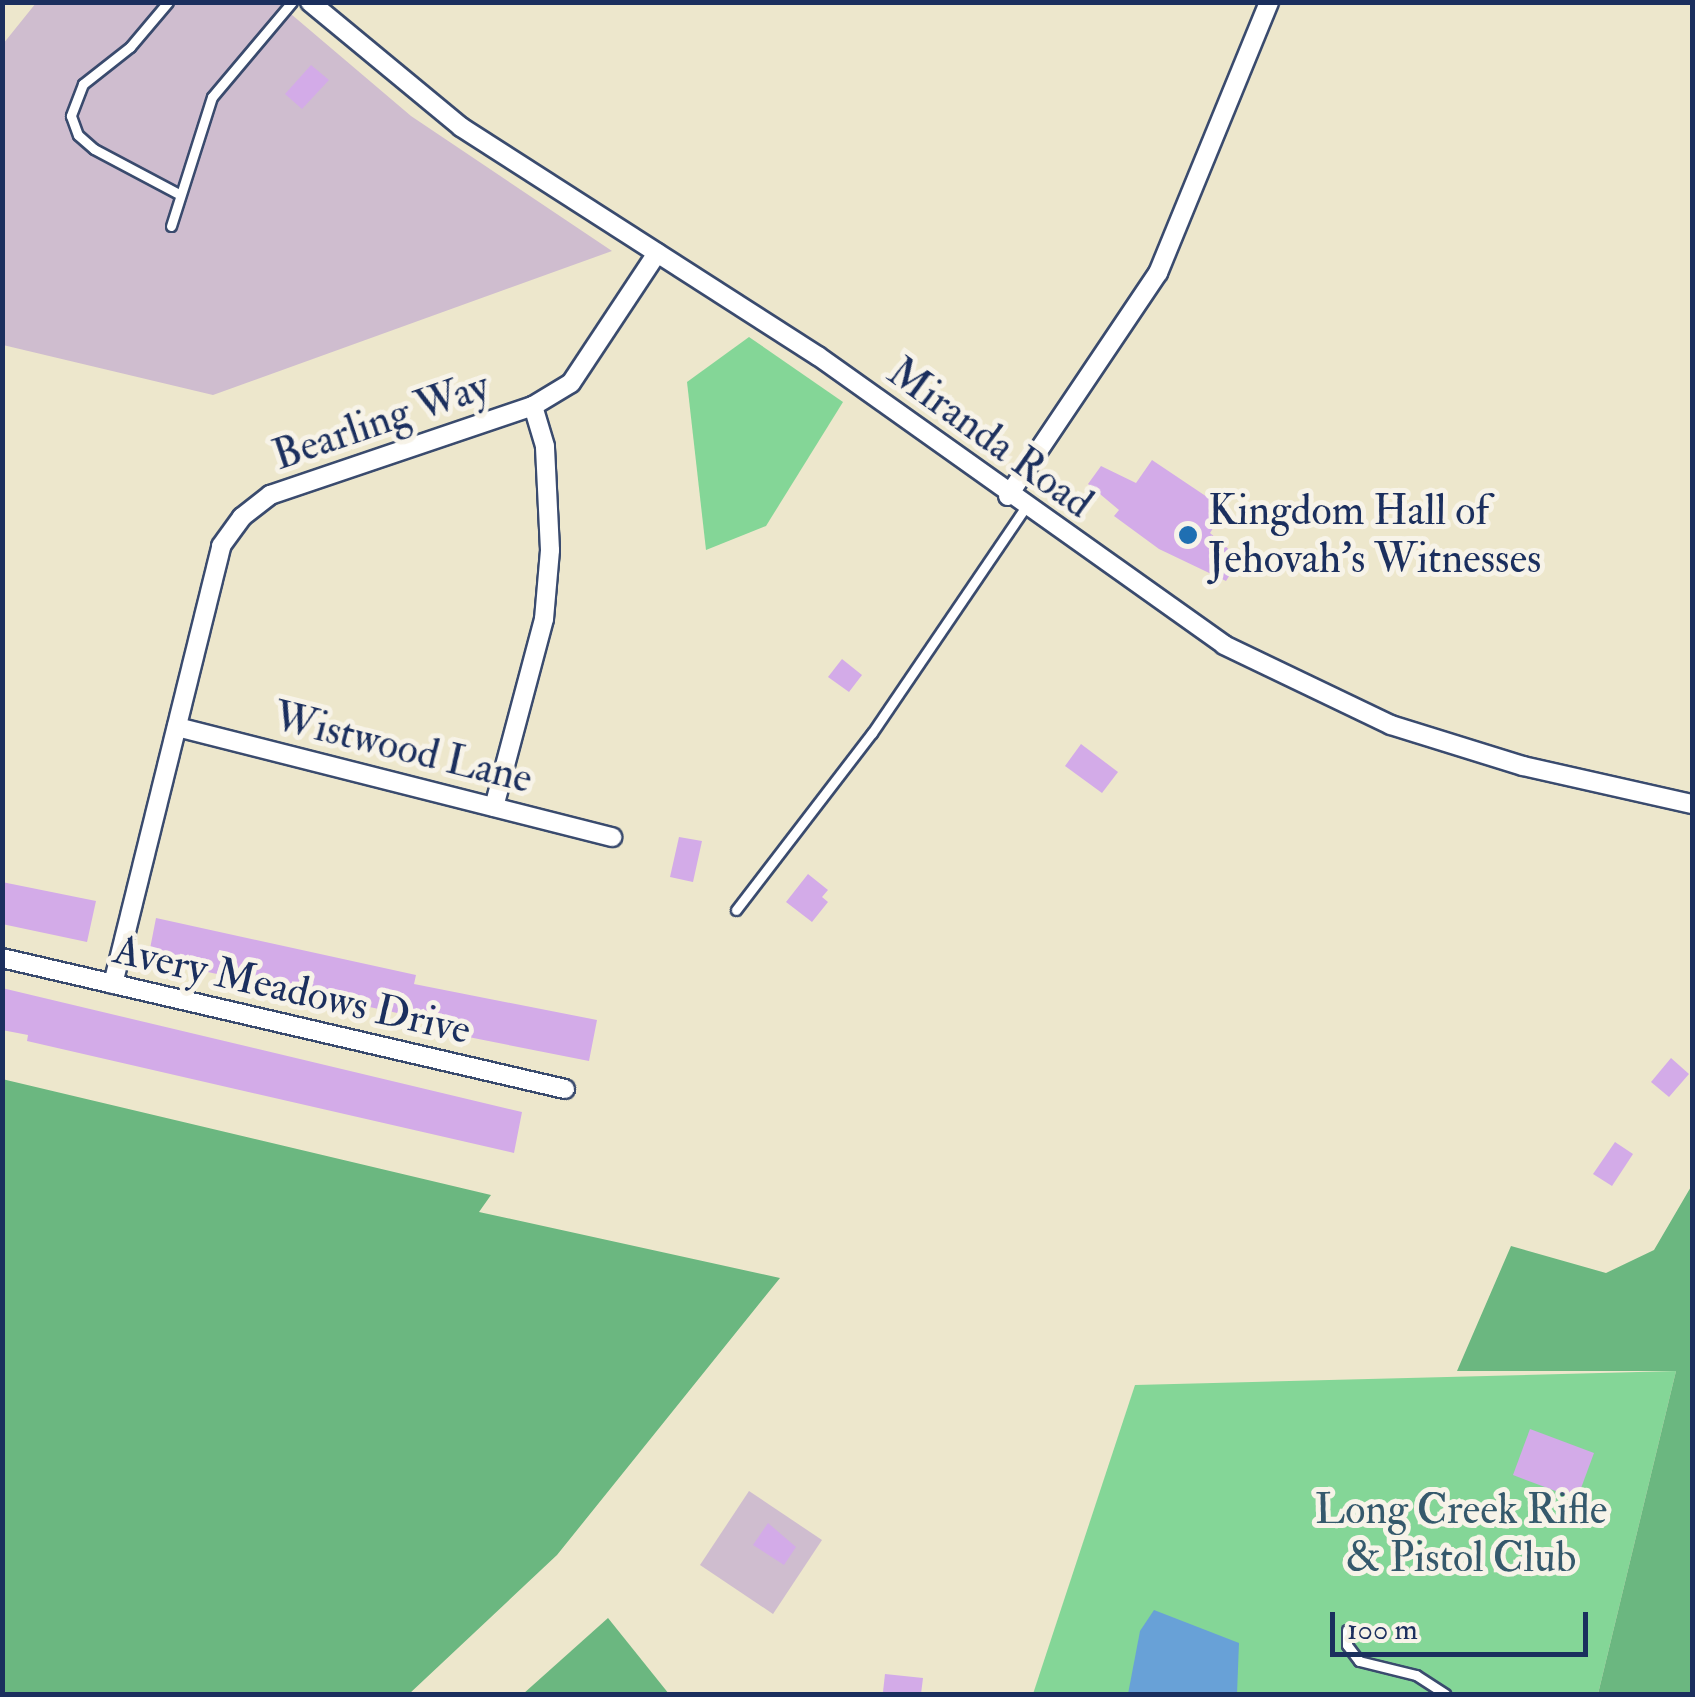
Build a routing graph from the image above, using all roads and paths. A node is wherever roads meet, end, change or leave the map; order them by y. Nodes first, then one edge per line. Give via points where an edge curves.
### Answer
1 (168, 2) edge
2 (292, 2) edge
3 (310, 2) edge
4 (1269, 2) edge
5 (179, 194) junction
6 (171, 226) dead end
7 (658, 252) junction
8 (533, 406) junction
9 (1008, 496) junction
10 (1026, 508) junction
11 (177, 727) junction
12 (1692, 804) edge
13 (494, 807) junction
14 (612, 837) dead end
15 (736, 910) dead end
16 (2, 958) edge
17 (114, 984) junction
18 (565, 1090) dead end
19 (1347, 1630) dead end
20 (1444, 1694) edge

1 - 5 lane via 130,48 82,84 71,116 78,136 94,149
2 - 5 lane via 212,96
3 - 7 street, Miranda Road via 461,127
4 - 9 street via 1158,272
5 - 6 lane
7 - 8 street, Bearling Way via 598,351 571,383
7 - 9 street, Miranda Road via 818,356
8 - 11 street, Bearling Way via 270,495 242,517 221,546
8 - 13 street via 545,446 550,550 544,619
9 - 10 street, Miranda Road
10 - 12 street, Miranda Road via 1224,645 1320,696 1496,758
10 - 15 lane via 872,733
11 - 13 street, Wistwood Lane
11 - 17 street, Bearling Way
13 - 14 street, Wistwood Lane
16 - 17 street, Avery Meadows Drive
17 - 18 street, Avery Meadows Drive
19 - 20 lane via 1347,1645 1360,1661 1416,1675

